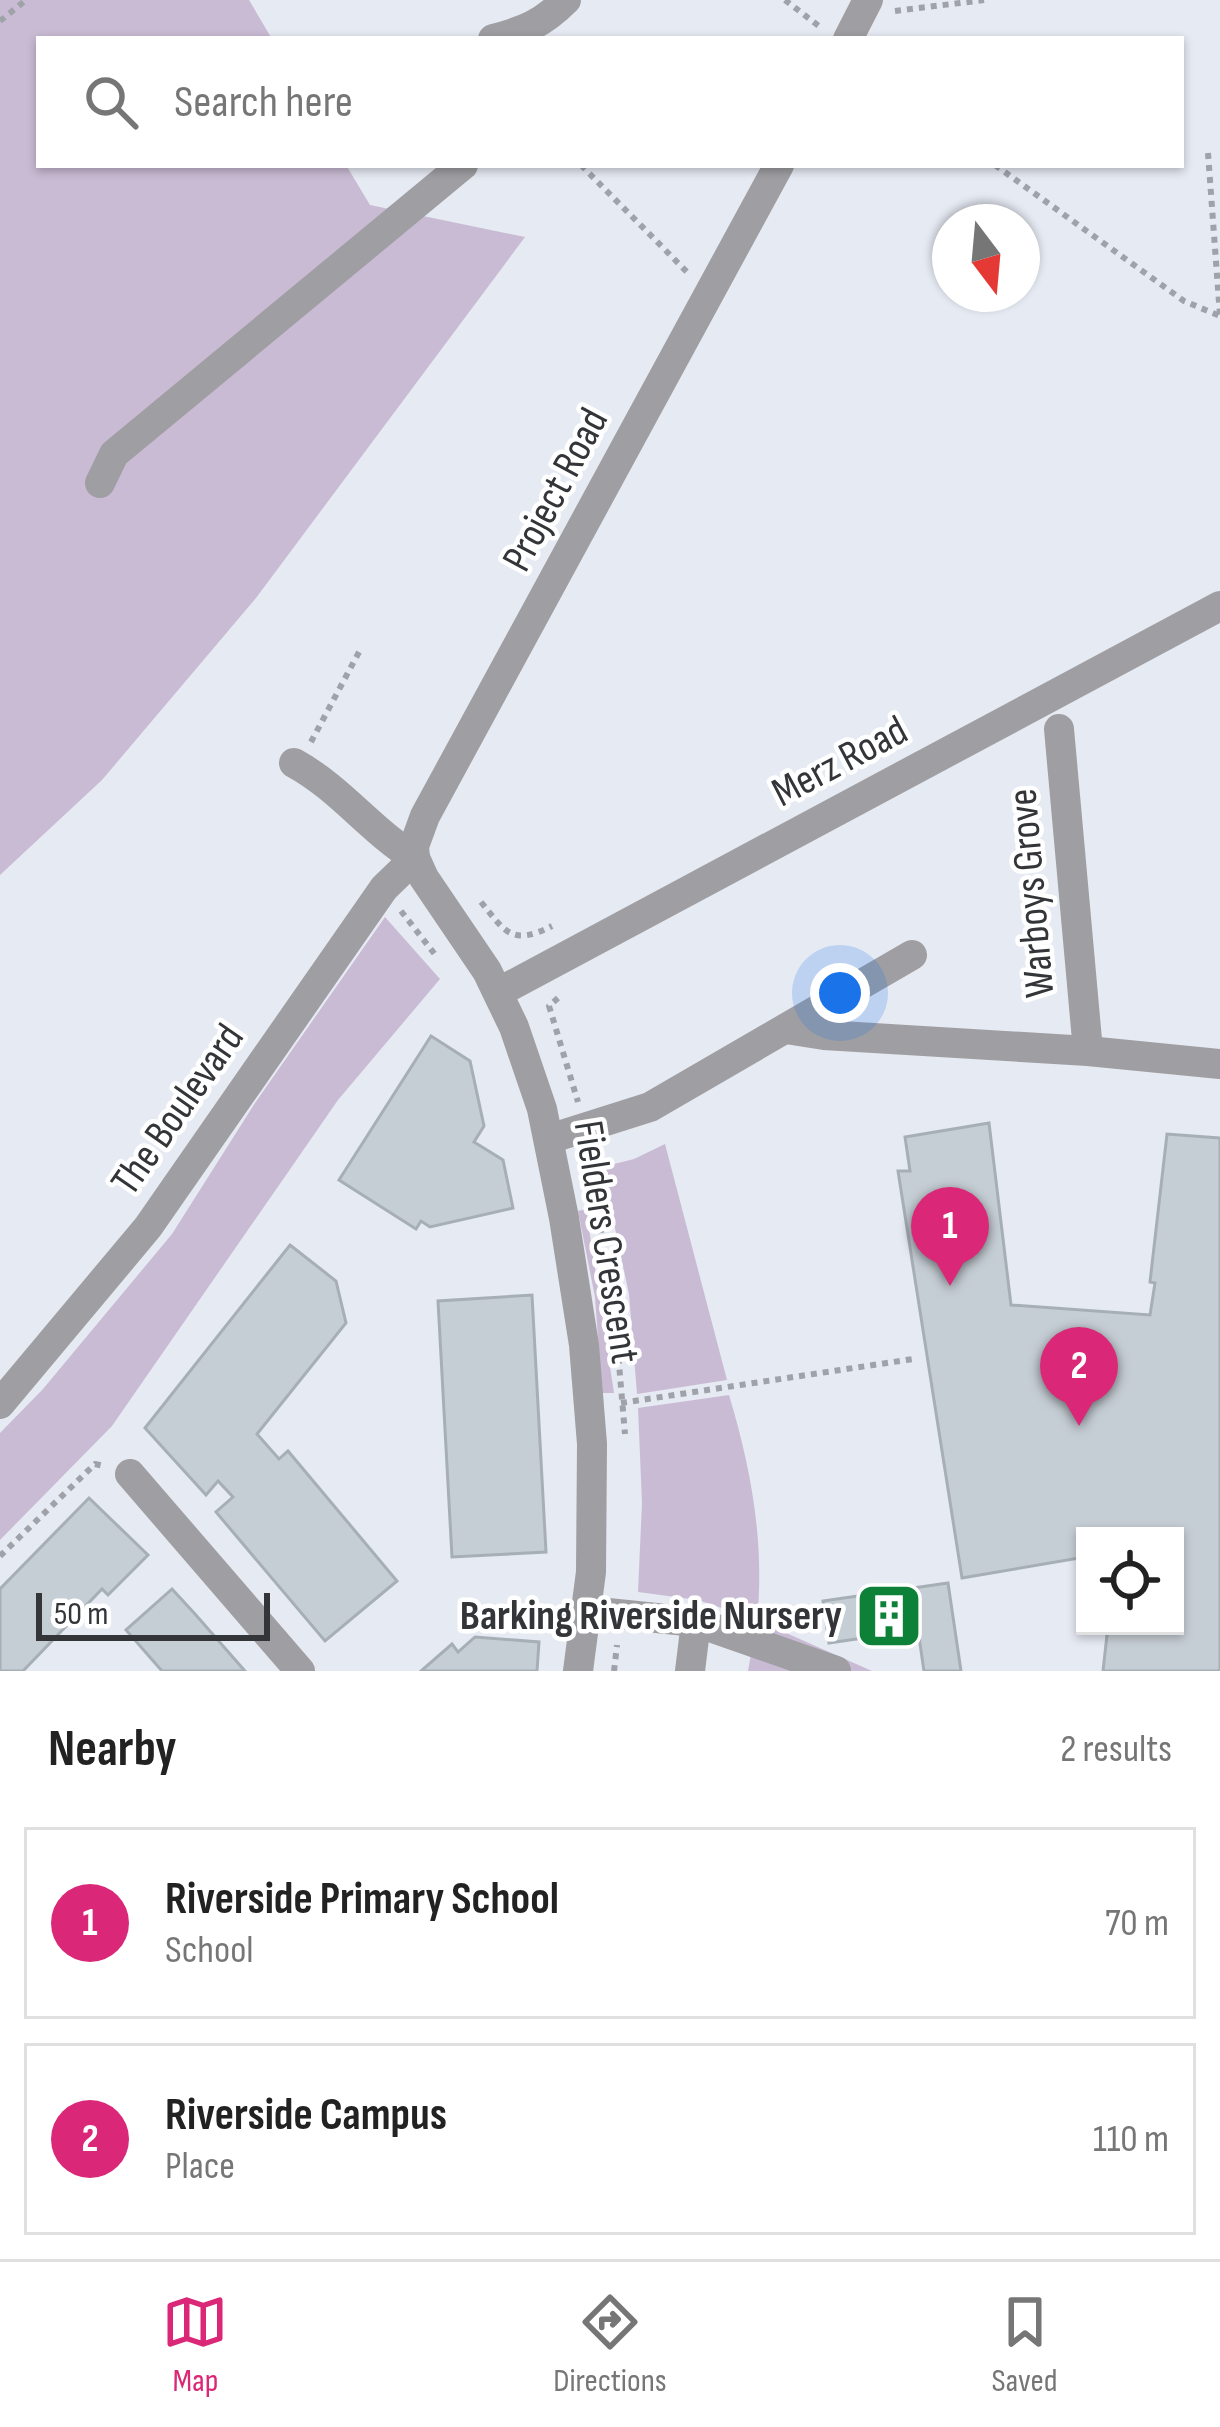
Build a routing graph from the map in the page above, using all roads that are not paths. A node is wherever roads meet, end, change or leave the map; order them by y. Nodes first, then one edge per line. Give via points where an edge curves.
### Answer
1 (566, 0) edge
2 (879, 6) edge
3 (836, 34) edge
4 (504, 36) edge
5 (459, 168) edge
6 (777, 168) edge
7 (100, 483) dead end
8 (1220, 606) edge
9 (1059, 729) dead end
10 (297, 765) road end
11 (416, 858) junction
12 (912, 955) dead end
13 (499, 992) junction
14 (786, 1029) junction
15 (1088, 1051) junction
16 (1220, 1064) edge
17 (549, 1139) junction
18 (6, 1384) edge
19 (130, 1474) road end
20 (588, 1611) junction
21 (696, 1622) junction
22 (299, 1671) edge
23 (578, 1671) edge
24 (690, 1671) edge
25 (836, 1671) edge

1 - 4 street via 545,21
2 - 3 street
5 - 7 street via 114,454
6 - 11 street, Project Road via 424,816
8 - 13 street, Merz Road
9 - 15 street, Warboys Grove
10 - 11 street
11 - 13 street, Fielders Crescent
11 - 18 street, The Boulevard via 383,888 148,1227
12 - 14 street
13 - 17 street, Fielders Crescent
14 - 15 street
14 - 17 street via 650,1106
15 - 16 street
17 - 20 street, Fielders Crescent via 584,1346 592,1468
19 - 22 street
20 - 21 street
20 - 23 street, Fielders Crescent
21 - 24 street
21 - 25 street

